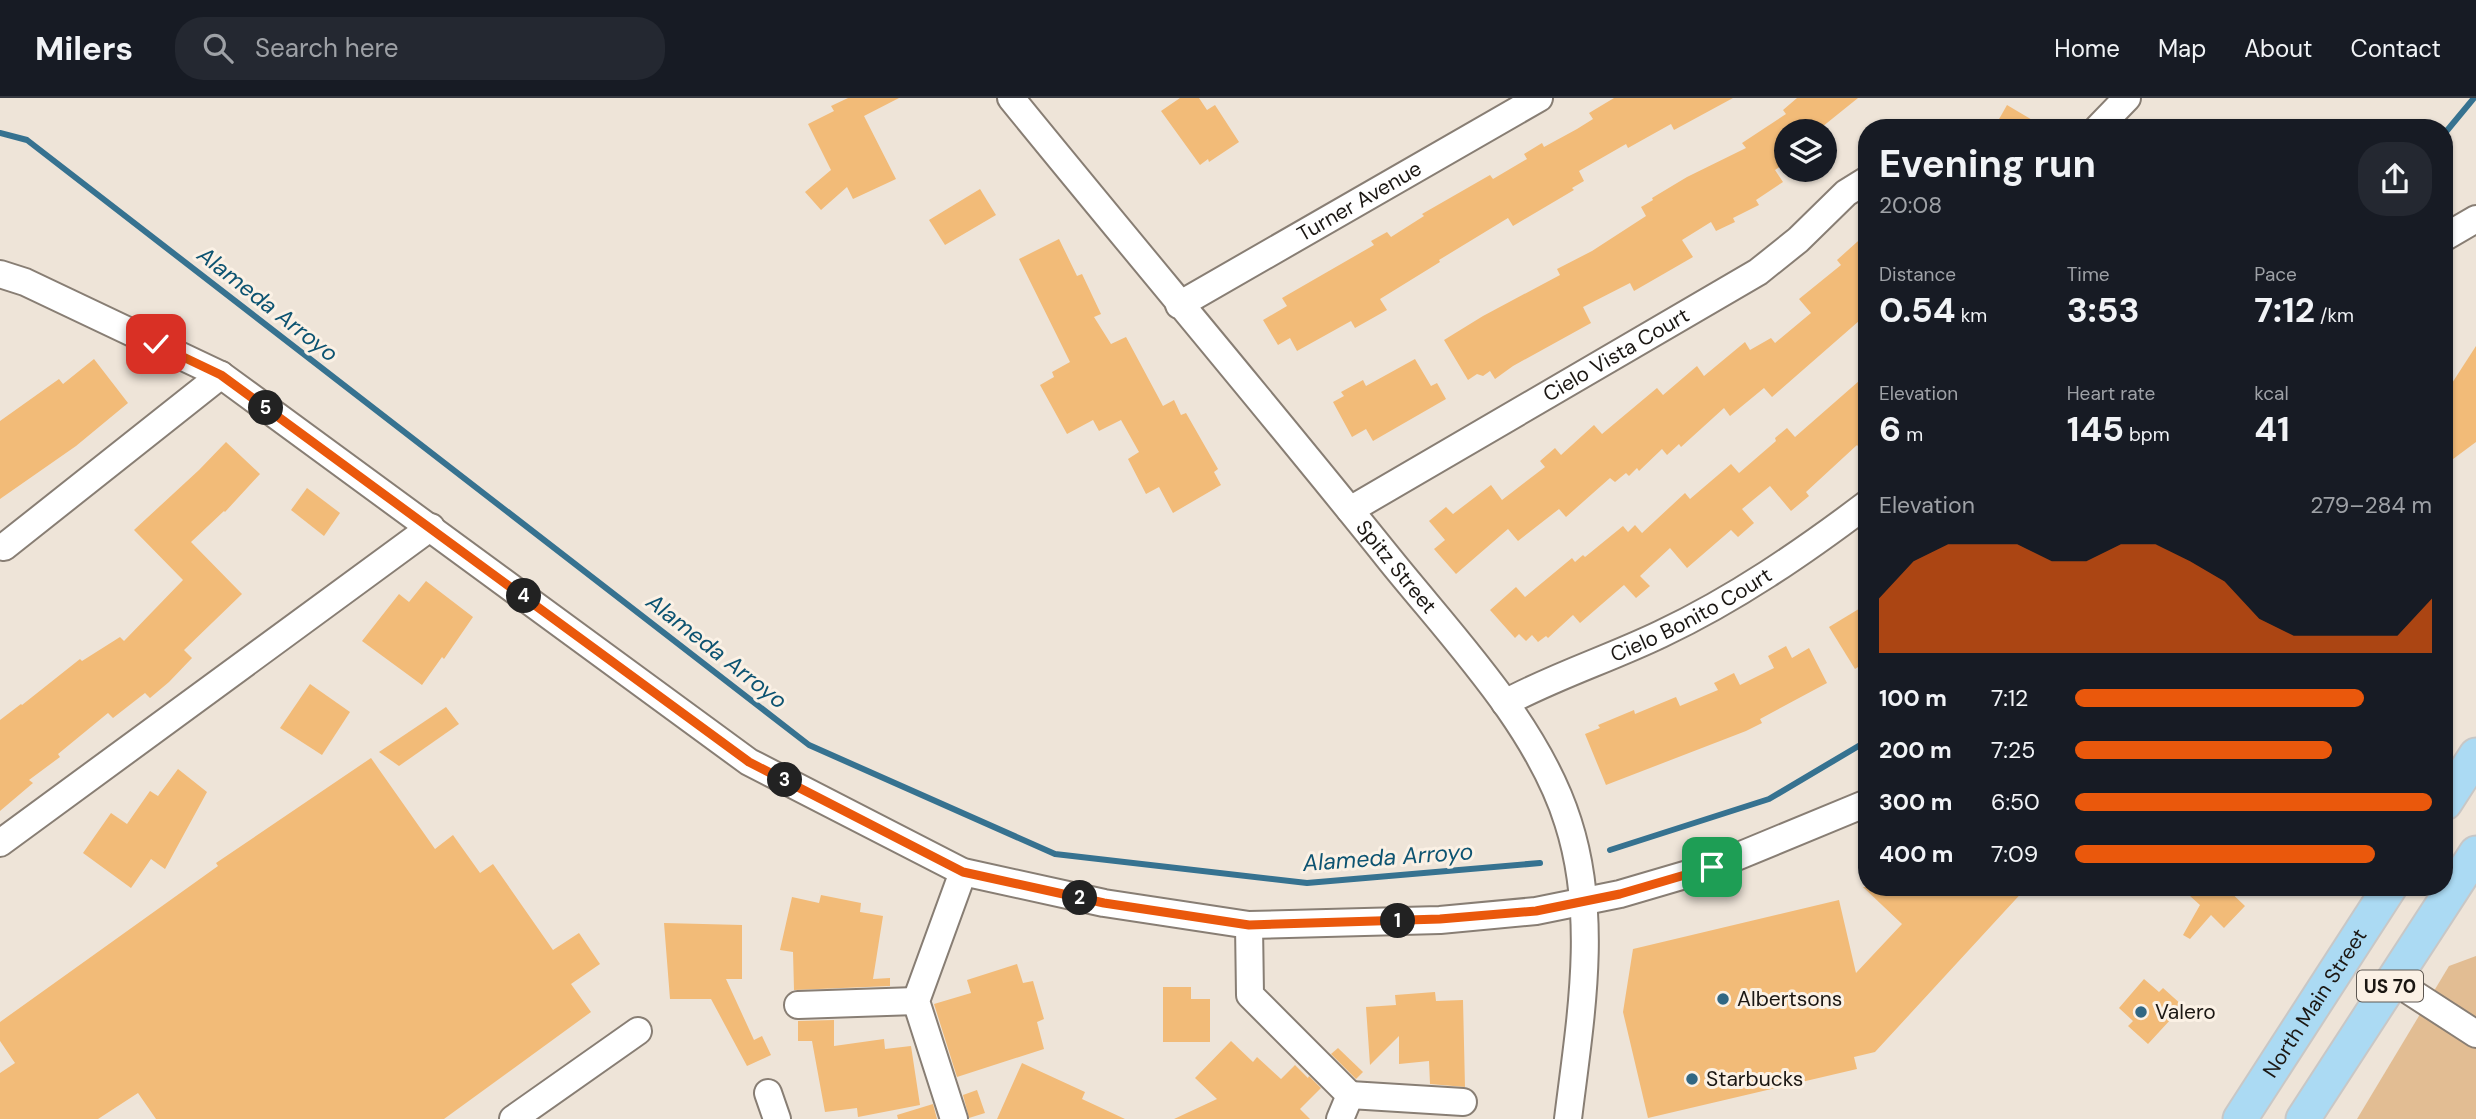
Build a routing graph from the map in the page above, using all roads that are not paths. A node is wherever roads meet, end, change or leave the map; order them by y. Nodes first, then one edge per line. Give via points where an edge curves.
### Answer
1 (1011, 98) edge
2 (1539, 98) edge
3 (2127, 98) edge
4 (1508, 106) edge
5 (2107, 119) edge
6 (1858, 186) edge
7 (2476, 219) edge
8 (2453, 232) edge
9 (0, 274) edge
10 (1179, 305) junction
11 (221, 375) junction
12 (1350, 510) junction
13 (1858, 511) edge
14 (431, 527) junction
15 (4, 547) dead end
16 (1505, 704) junction
17 (2476, 755) edge
18 (2453, 791) edge
19 (1858, 807) edge
20 (0, 843) edge
21 (2476, 853) edge
22 (963, 872) junction
23 (2453, 888) edge
24 (2384, 896) edge
25 (2448, 896) edge
26 (1582, 902) junction
27 (1249, 925) junction
28 (2393, 981) junction
29 (916, 1001) junction
30 (798, 1005) dead end
31 (638, 1031) dead end
32 (2476, 1034) edge
33 (768, 1093) dead end
34 (1463, 1101) dead end
35 (1345, 1107) edge
36 (513, 1119) edge
37 (777, 1119) edge
38 (954, 1119) edge
39 (1568, 1119) edge
40 (2240, 1119) edge
41 (2303, 1119) edge

1 - 10 street, Spitz Street
2 - 4 street, Turner Avenue
3 - 5 street
4 - 10 street, Turner Avenue
6 - 12 street, Cielo Vista Court via 1758,272
7 - 8 street
9 - 11 street
10 - 12 street, Spitz Street
11 - 14 street
11 - 15 street
12 - 16 street, Spitz Street
13 - 16 street, Cielo Bonito Court via 1795,558 1726,600
14 - 20 street
14 - 22 street via 749,762
16 - 26 street, Spitz Street via 1541,759 1568,821 1581,875
17 - 18 main road
19 - 26 street via 1712,867
21 - 23 main road, US 70
22 - 27 street via 1104,903
22 - 29 street
24 - 40 main road, North Main Street / US 70
25 - 28 main road, US 70
26 - 27 street via 1440,919
26 - 39 street, Spitz Street via 1584,965
27 - 35 street via 1250,995
28 - 32 street
28 - 41 main road, US 70
29 - 30 street
29 - 38 street
31 - 36 street
33 - 37 street
34 - 35 street

